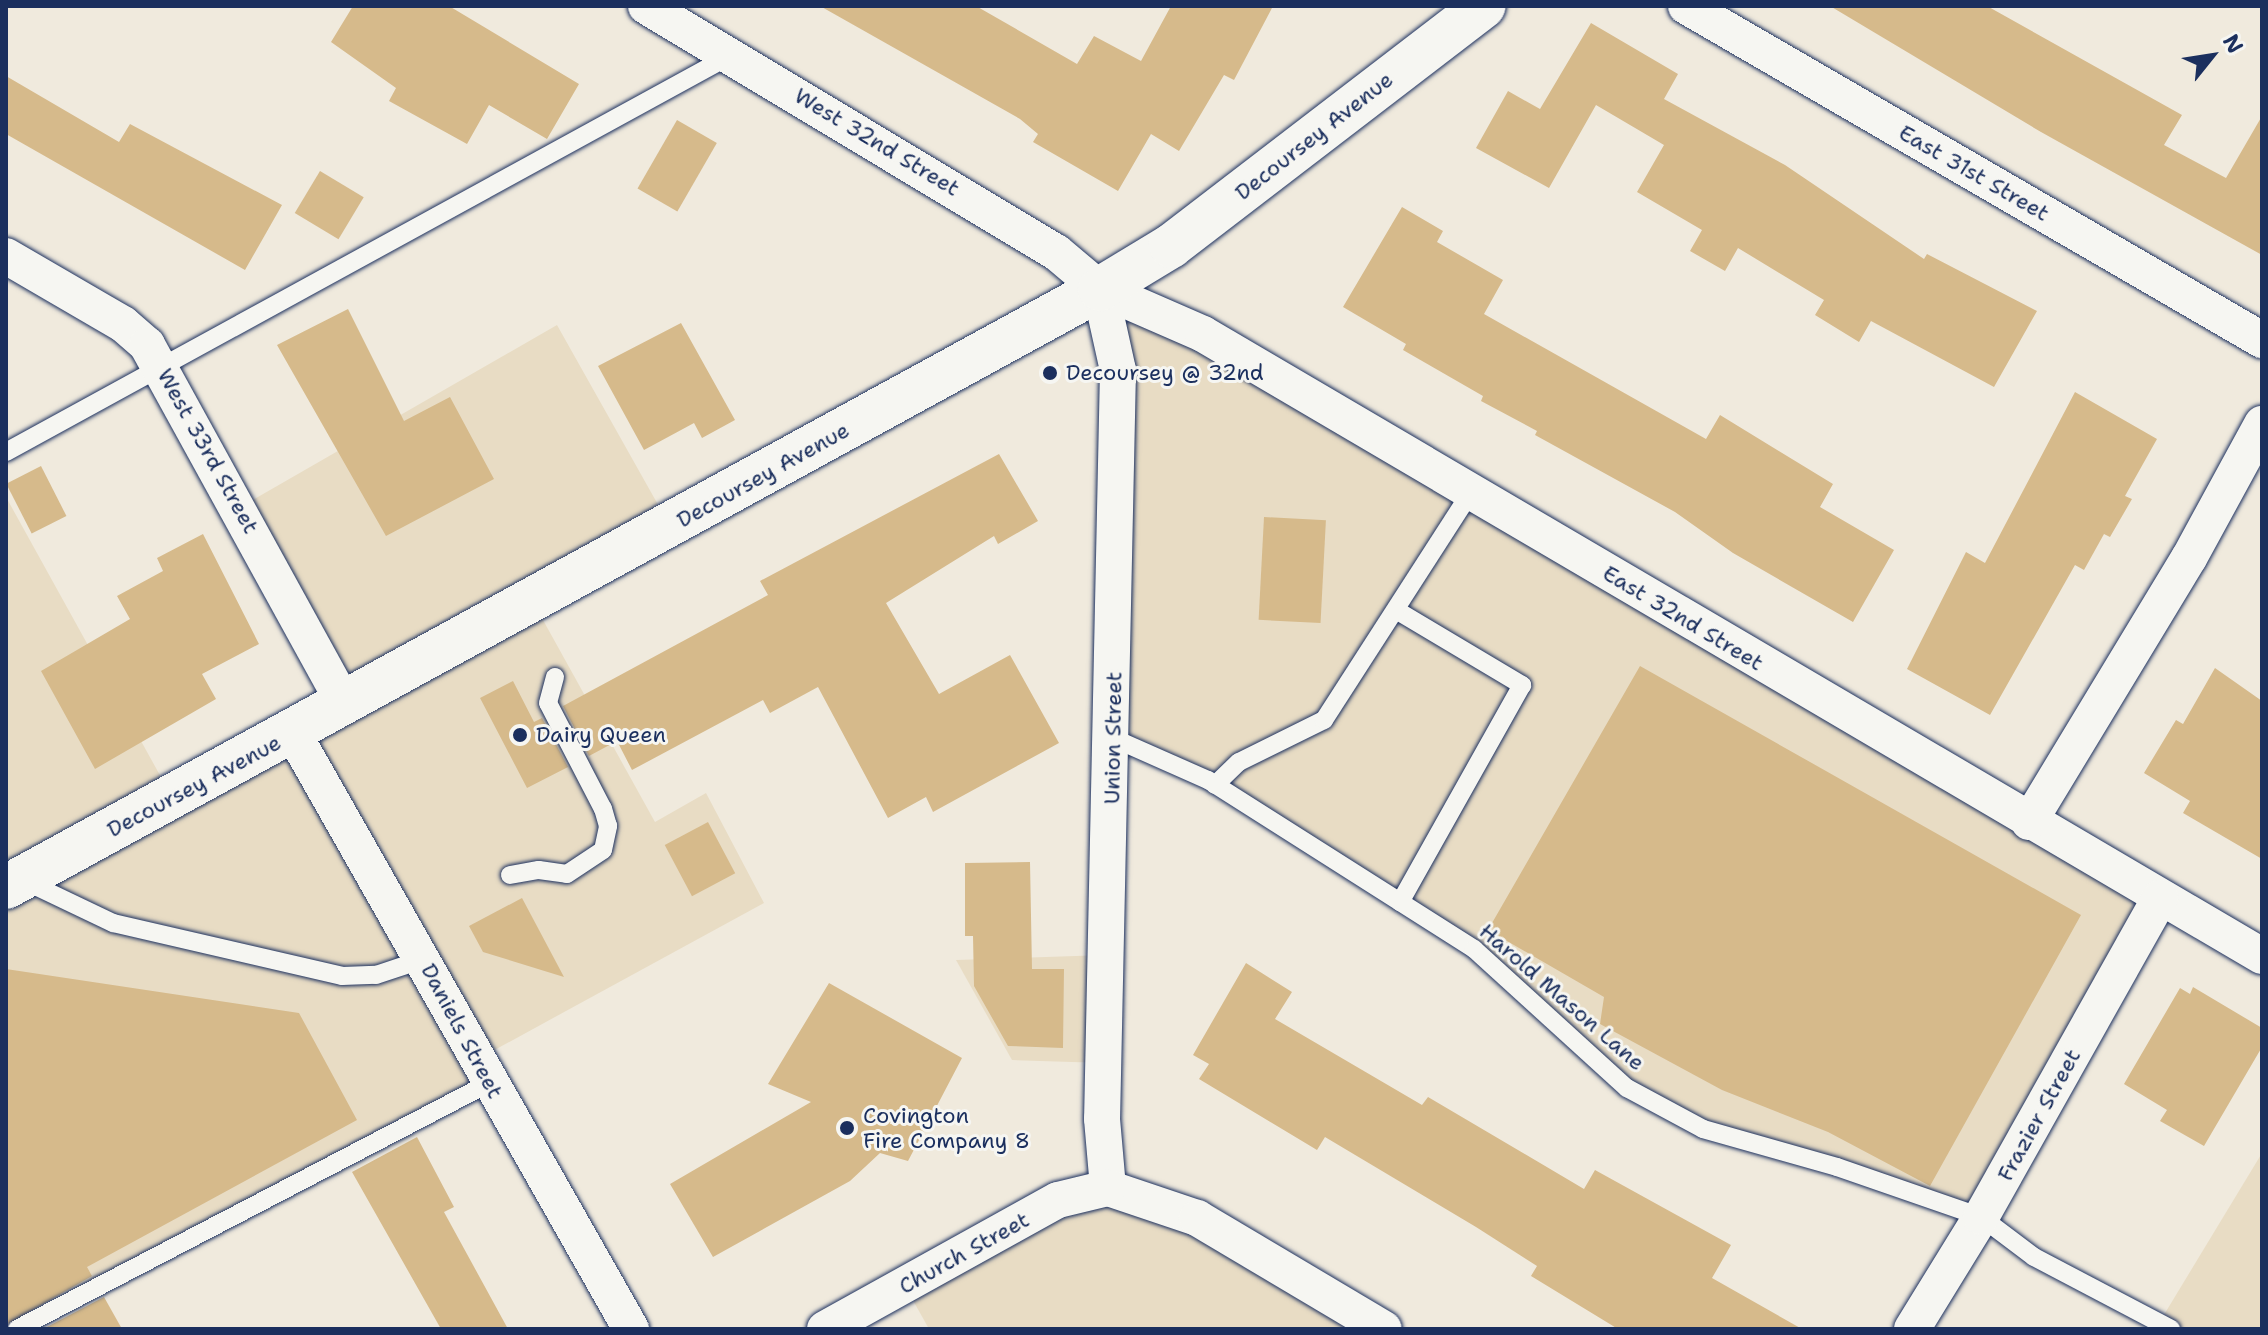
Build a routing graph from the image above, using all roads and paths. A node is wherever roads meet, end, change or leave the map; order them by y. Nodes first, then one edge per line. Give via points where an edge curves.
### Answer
1 (646, 6) edge
2 (1484, 6) edge
3 (1686, 6) edge
4 (731, 55) junction
5 (6, 256) edge
6 (1100, 289) junction
7 (2262, 340) edge
8 (163, 367) junction
9 (2262, 424) edge
10 (6, 452) edge
11 (1471, 492) junction
12 (1396, 610) junction
13 (555, 677) dead end
14 (345, 705) junction
15 (293, 733) junction
16 (1113, 738) junction
17 (1215, 785) junction
18 (2029, 822) junction
19 (510, 875) dead end
20 (11, 879) edge
21 (2160, 898) junction
22 (1400, 902) junction
23 (2262, 956) edge
24 (424, 959) junction
25 (489, 1083) junction
26 (1108, 1188) junction
27 (1981, 1217) junction
28 (17, 1329) edge
29 (631, 1329) edge
30 (825, 1329) edge
31 (1384, 1329) edge
32 (1912, 1329) edge
33 (2171, 1329) edge

1 - 4 street, West 32nd Street
2 - 6 main road, Decoursey Avenue via 1171,246
3 - 7 street, East 31st Street
4 - 6 street, West 32nd Street via 1056,252
4 - 8 lane
5 - 8 street, West 33rd Street via 123,324
6 - 11 street, East 32nd Street via 1203,334
6 - 14 main road, Decoursey Avenue
6 - 16 street, Union Street via 1118,370
8 - 10 lane
8 - 14 street, West 33rd Street
9 - 18 street via 2189,558
11 - 12 lane
11 - 18 street, East 32nd Street
12 - 17 lane via 1324,720 1239,762
12 - 22 lane via 1522,685
13 - 19 lane via 548,703 603,809 608,826 603,850 567,874 539,870
14 - 15 main road, Decoursey Avenue
15 - 20 main road, Decoursey Avenue
15 - 24 street, Daniels Street
16 - 17 lane, Harold Mason Lane
16 - 26 street, Union Street via 1102,1119
17 - 22 lane, Harold Mason Lane
18 - 21 street, East 32nd Street
20 - 24 lane via 113,923 342,976 376,975
21 - 23 street, East 32nd Street
21 - 27 street, Frazier Street
22 - 27 lane, Harold Mason Lane via 1474,949 1627,1088 1690,1123
24 - 25 street, Daniels Street
25 - 28 lane
25 - 29 street, Daniels Street
26 - 30 street, Church Street via 1058,1200
26 - 31 street via 1197,1218
27 - 32 street, Frazier Street
27 - 33 lane, Harold Mason Lane via 2034,1257

